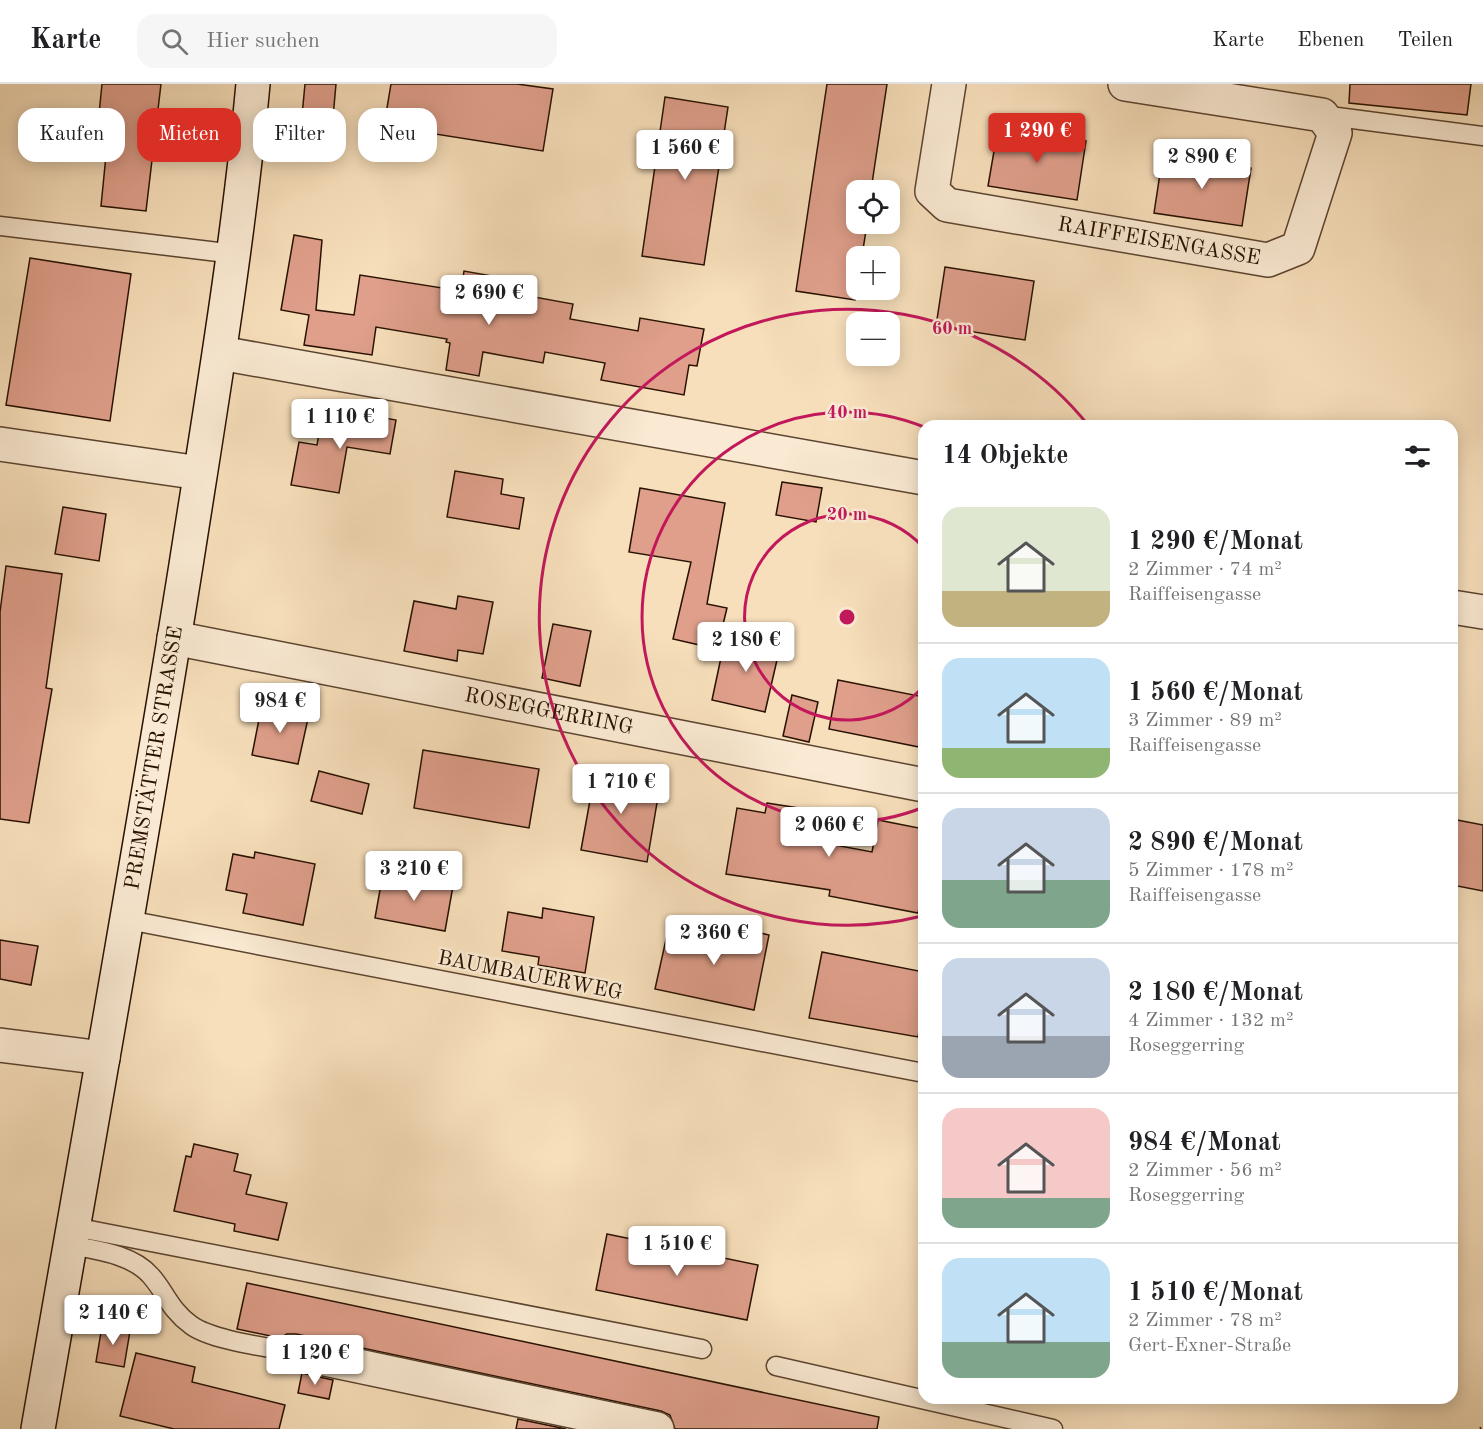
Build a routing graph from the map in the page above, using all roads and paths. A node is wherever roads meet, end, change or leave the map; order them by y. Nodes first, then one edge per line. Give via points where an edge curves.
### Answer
1 (253, 84) edge
2 (949, 84) edge
3 (1125, 84) edge
4 (1322, 114) junction
5 (1483, 136) edge
6 (0, 226) edge
7 (235, 254) junction
8 (220, 353) junction
9 (0, 444) edge
10 (200, 473) junction
11 (918, 477) edge
12 (1458, 608) edge
13 (1483, 612) edge
14 (174, 638) junction
15 (918, 785) edge
16 (128, 920) junction
17 (0, 1044) edge
18 (103, 1058) junction
19 (918, 1072) edge
20 (72, 1236) junction
21 (702, 1349) dead end
22 (292, 1352) joint
23 (776, 1366) dead end
24 (918, 1398) edge
25 (943, 1404) edge
26 (38, 1429) edge
27 (657, 1429) edge
28 (1053, 1429) edge

1 - 7 street, PREMSTÄTTER STRASSE
2 - 4 street, RAIFFEISENGASSE via 932,190 947,205 1268,260 1298,248 1335,133
3 - 4 street
4 - 5 lane
6 - 7 lane
7 - 8 street, PREMSTÄTTER STRASSE
8 - 10 street, PREMSTÄTTER STRASSE
8 - 11 street
9 - 10 street
10 - 14 street, PREMSTÄTTER STRASSE
12 - 13 street
14 - 15 street, ROSEGGERRING
14 - 16 street, PREMSTÄTTER STRASSE
16 - 18 street, PREMSTÄTTER STRASSE
16 - 19 lane, BAUMBAUERWEG
17 - 18 street
18 - 20 street, PREMSTÄTTER STRASSE
20 - 21 lane
20 - 22 lane via 119,1255 150,1274 170,1306 192,1327
20 - 26 street, PREMSTÄTTER STRASSE
22 - 27 street
23 - 24 lane
25 - 28 lane

